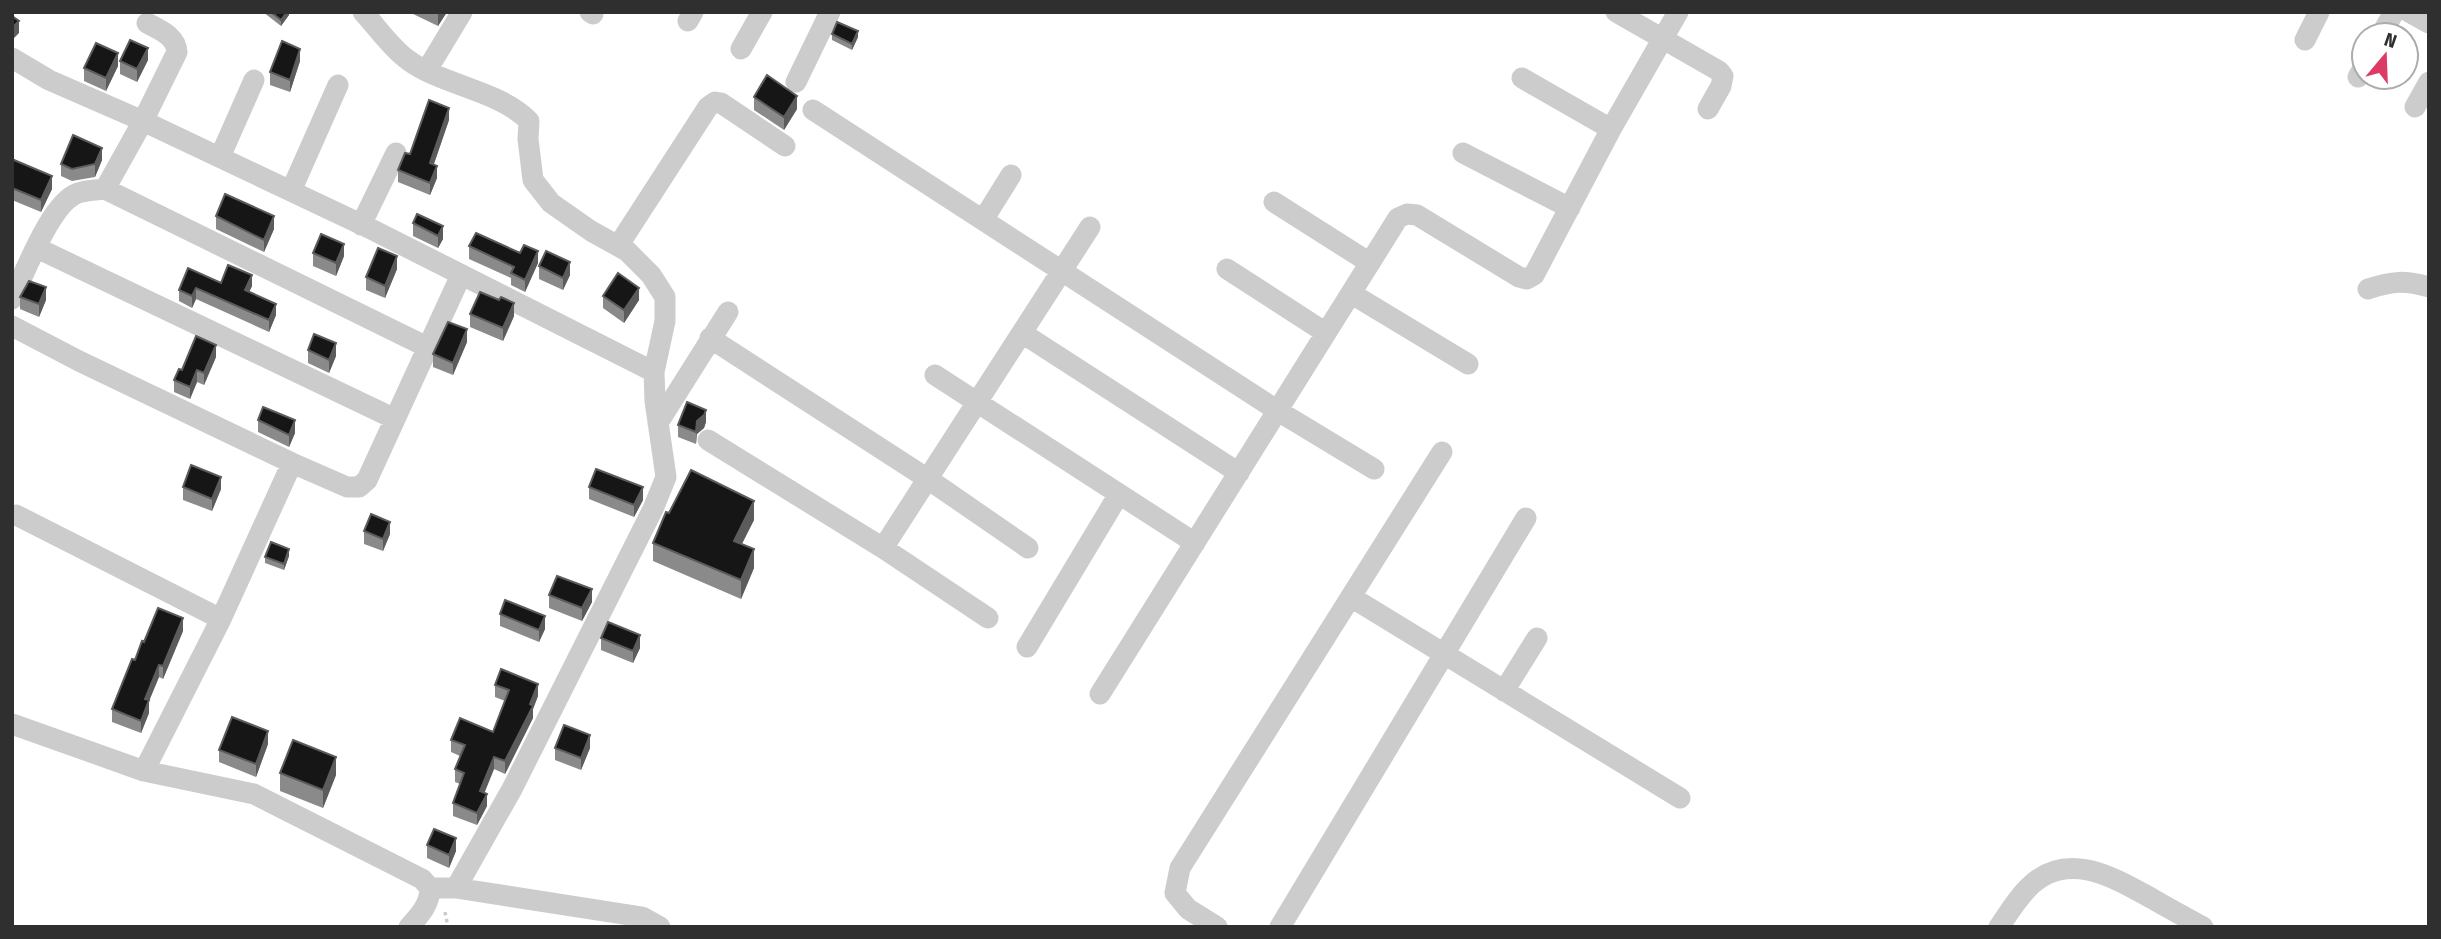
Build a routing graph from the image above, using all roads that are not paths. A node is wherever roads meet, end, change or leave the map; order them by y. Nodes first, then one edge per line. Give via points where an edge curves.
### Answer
1 (363, 12) edge
2 (462, 12) edge
3 (762, 12) edge
4 (830, 12) edge
5 (1616, 12) edge
6 (1678, 12) edge
7 (2319, 12) edge
8 (2409, 12) edge
9 (146, 23) dead end
10 (2429, 23) edge
11 (1664, 39) junction
12 (2305, 40) dead end
13 (741, 49) dead end
14 (12, 58) edge
15 (427, 70) junction
16 (1522, 78) dead end
17 (254, 80) dead end
18 (796, 82) dead end
19 (2429, 82) edge
20 (338, 85) dead end
21 (2415, 107) dead end
22 (1709, 109) dead end
23 (813, 110) dead end
24 (143, 121) junction
25 (1611, 129) junction
26 (785, 146) dead end
27 (396, 153) dead end
28 (1463, 153) dead end
29 (220, 157) junction
30 (1011, 175) dead end
31 (106, 189) junction
32 (292, 191) junction
33 (1274, 202) dead end
34 (1570, 208) junction
35 (983, 220) junction
36 (361, 225) junction
37 (1090, 227) dead end
38 (618, 246) junction
39 (37, 248) junction
40 (1370, 263) junction
41 (1227, 269) dead end
42 (1062, 271) junction
43 (461, 275) junction
44 (2429, 287) edge
45 (2368, 289) dead end
46 (1352, 294) junction
47 (12, 299) edge
48 (728, 312) dead end
49 (12, 326) edge
50 (1022, 333) junction
51 (1326, 333) junction
52 (710, 338) junction
53 (427, 347) junction
54 (1468, 364) dead end
55 (654, 372) junction
56 (934, 375) dead end
57 (977, 402) junction
58 (1278, 411) junction
59 (394, 419) junction
60 (658, 424) junction
61 (708, 440) dead end
62 (1442, 452) dead end
63 (292, 463) junction
64 (1374, 469) dead end
65 (1239, 473) junction
66 (928, 479) junction
67 (1119, 494) junction
68 (16, 515) dead end
69 (1526, 518) dead end
70 (1195, 543) junction
71 (883, 548) junction
72 (1028, 548) dead end
73 (1351, 597) junction
74 (988, 618) dead end
75 (221, 619) junction
76 (1537, 638) dead end
77 (1027, 647) dead end
78 (1443, 655) junction
79 (1504, 691) junction
80 (1100, 694) dead end
81 (12, 724) edge
82 (144, 771) junction
83 (1680, 798) dead end
84 (430, 888) junction
85 (456, 888) junction
86 (409, 927) edge
87 (660, 927) edge
88 (1217, 927) edge
89 (1280, 927) edge
90 (1999, 927) edge
91 (2203, 927) edge

1 - 15 street via 407,60
2 - 15 street
3 - 13 street
4 - 18 street
5 - 11 street
6 - 11 street
7 - 12 street
8 - 10 street
9 - 24 street via 172,38 177,52
11 - 22 street via 1723,76
11 - 25 street
14 - 24 street
15 - 38 street via 518,110 529,121 533,180 551,203
16 - 25 street
17 - 29 street
19 - 21 street
20 - 32 street
23 - 35 street
24 - 29 street
24 - 31 street
25 - 34 street
26 - 38 street via 715,102
27 - 36 street
28 - 34 street
29 - 32 street
30 - 35 street
31 - 39 street via 77,193 63,202
31 - 53 street
32 - 36 street
33 - 40 street
34 - 40 street via 1534,275 1527,279 1417,215 1398,218
35 - 42 street
36 - 43 street
37 - 42 street
38 - 55 street via 652,275 665,297
39 - 47 street
39 - 59 street
40 - 46 street
41 - 51 street
42 - 50 street
42 - 58 street
43 - 53 street
43 - 55 street
44 - 45 street via 2391,281
46 - 51 street
46 - 54 street
48 - 52 street
49 - 63 street
50 - 57 street
50 - 65 street
51 - 58 street
52 - 60 street
52 - 66 street
53 - 59 street
55 - 60 street
56 - 57 street
57 - 66 street
57 - 67 street
58 - 64 street
58 - 65 street
59 - 63 street via 367,480 359,488
60 - 85 street via 666,477 653,509 512,789
61 - 71 street
62 - 73 street
63 - 75 street
65 - 70 street
66 - 71 street
66 - 72 street
67 - 70 street
67 - 77 street
68 - 75 street
69 - 78 street
70 - 80 street
71 - 74 street
73 - 78 street
73 - 88 street via 1180,867 1175,893 1188,909
75 - 82 street
76 - 79 street
78 - 79 street
78 - 89 street
79 - 83 street
81 - 82 street
82 - 84 street via 254,794 422,879
84 - 85 street
84 - 86 street via 424,909
85 - 87 street via 642,917
90 - 91 street via 2028,887 2053,872 2077,867 2126,884

